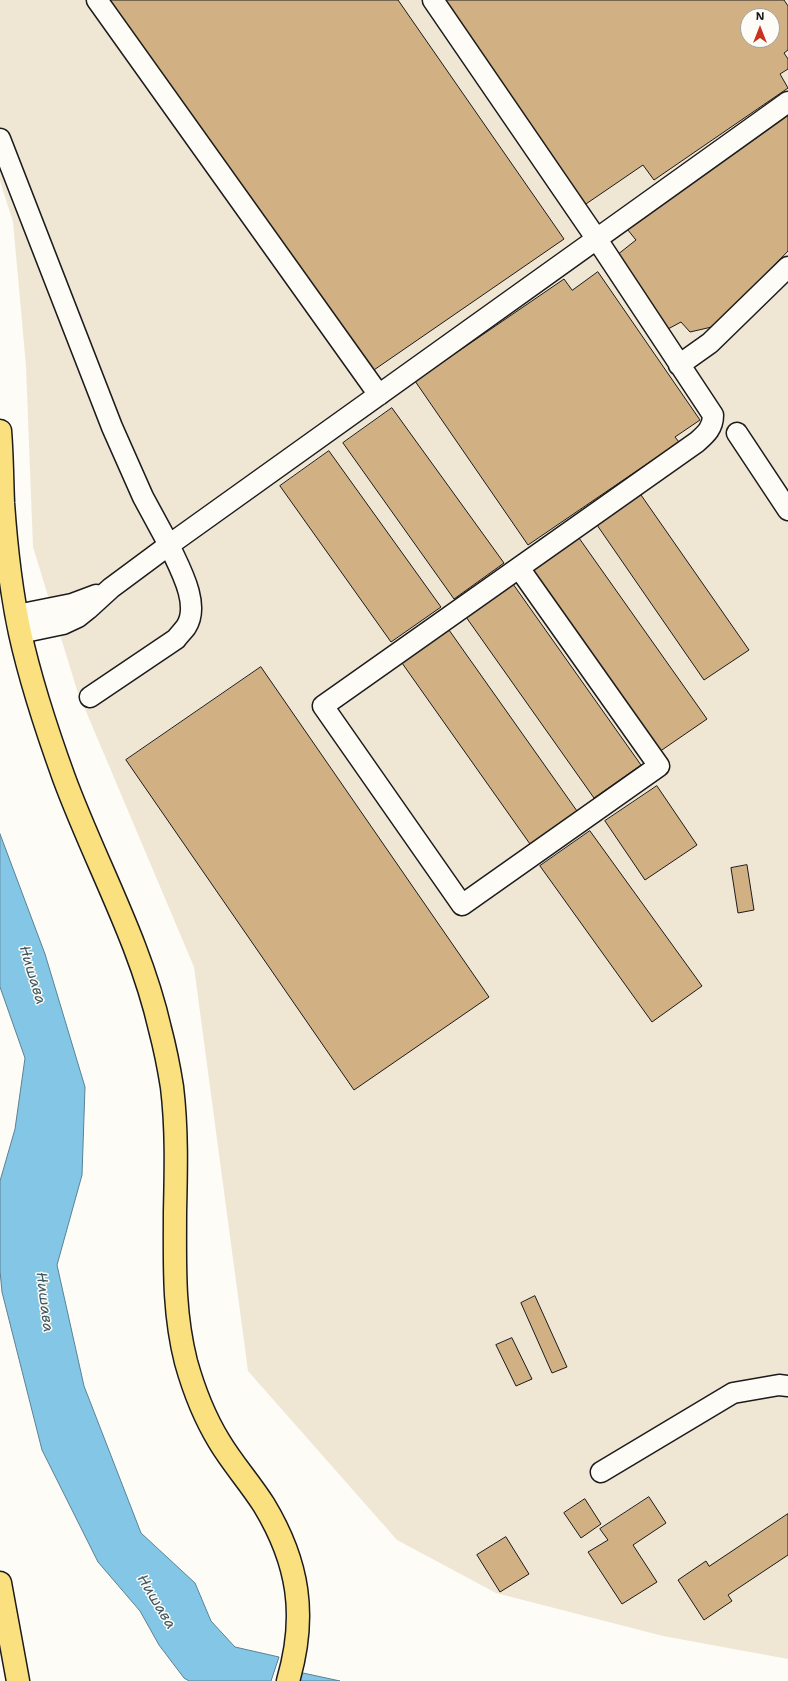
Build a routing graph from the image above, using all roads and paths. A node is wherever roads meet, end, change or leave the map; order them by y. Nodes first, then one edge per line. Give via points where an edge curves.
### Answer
1 (97, 0) edge
2 (433, 0) edge
3 (788, 102) edge
4 (0, 139) edge
5 (596, 238) junction
6 (788, 267) edge
7 (679, 364) junction
8 (379, 395) junction
9 (0, 431) edge
10 (737, 434) dead end
11 (788, 510) edge
12 (169, 545) junction
13 (519, 568) junction
14 (19, 624) junction
15 (90, 697) dead end
16 (788, 1386) edge
17 (601, 1472) dead end
18 (0, 1583) edge
19 (18, 1681) edge
20 (288, 1681) edge

1 - 8 lane
2 - 5 lane
3 - 5 lane
4 - 12 lane via 112,427 143,497
5 - 7 lane
5 - 8 lane
6 - 7 lane via 710,343
7 - 13 lane via 713,415 710,430 697,442
8 - 12 lane
9 - 14 main road via 3,506
10 - 11 lane
12 - 14 lane via 111,588
12 - 15 lane via 188,588 192,607 187,626 176,639
13 - 13 lane via 659,766 462,905 323,706
14 - 20 main road via 33,684 66,782 150,988 172,1086 176,1162 175,1298 178,1325 190,1376 217,1438 264,1506 288,1554 295,1577 299,1619
16 - 17 lane via 779,1385 733,1393
18 - 19 main road

